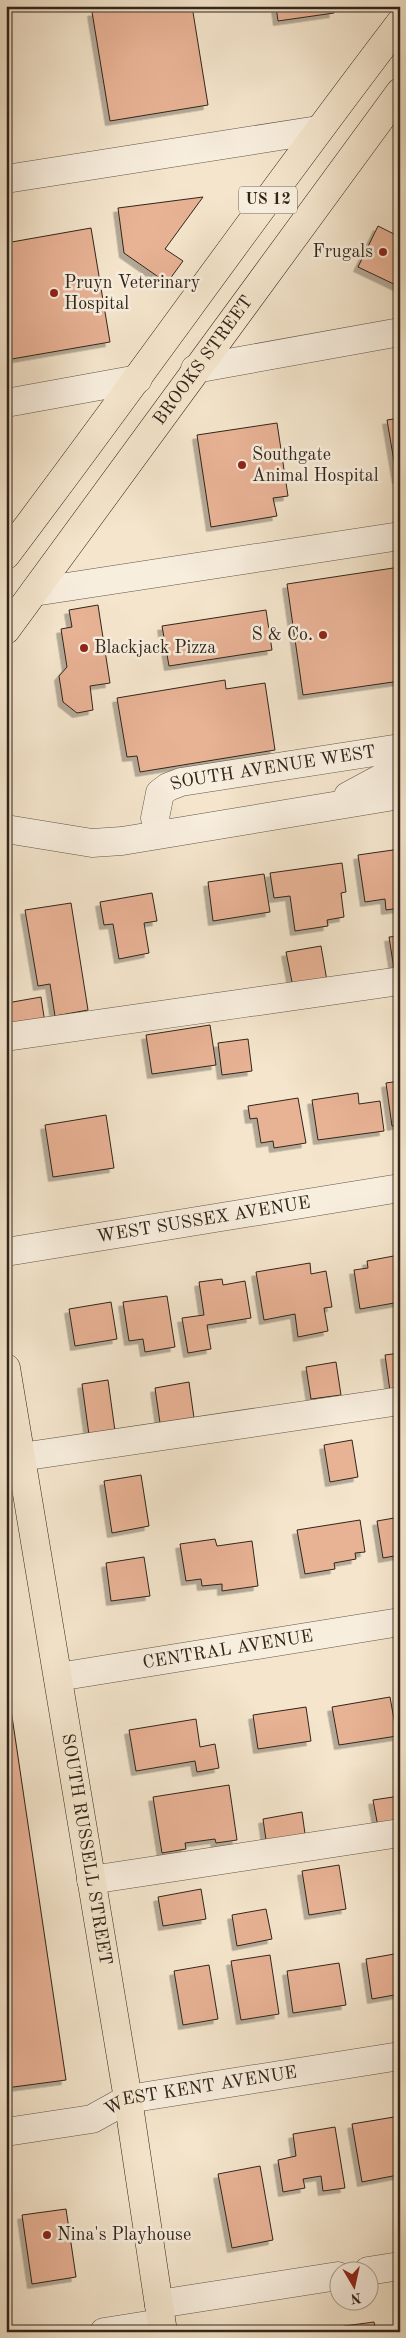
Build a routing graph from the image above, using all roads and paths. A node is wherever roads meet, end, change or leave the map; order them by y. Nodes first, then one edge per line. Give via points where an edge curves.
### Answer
1 (400, 23) edge
2 (400, 92) edge
3 (318, 130) junction
4 (6, 179) edge
5 (400, 332) edge
6 (195, 369) junction
7 (138, 379) junction
8 (6, 403) edge
9 (400, 536) edge
10 (6, 555) edge
11 (34, 592) junction
12 (6, 630) edge
13 (400, 748) edge
14 (400, 773) edge
15 (400, 795) edge
16 (328, 806) junction
17 (6, 829) edge
18 (159, 833) junction
19 (400, 981) edge
20 (6, 1037) edge
21 (400, 1188) edge
22 (6, 1252) edge
23 (6, 1368) edge
24 (400, 1401) edge
25 (21, 1457) junction
26 (400, 1622) edge
27 (58, 1677) junction
28 (400, 1833) edge
29 (92, 1880) junction
30 (400, 2056) edge
31 (128, 2099) junction
32 (6, 2132) edge
33 (400, 2266) edge
34 (378, 2269) edge
35 (328, 2278) edge
36 (161, 2319) edge
37 (104, 2332) edge

1 - 3 main road, US 12
2 - 6 main road, BROOKS STREET / US 12
3 - 4 street
3 - 7 main road, US 12
5 - 6 street
6 - 11 main road, BROOKS STREET / US 12
7 - 8 street
7 - 10 main road, US 12
9 - 11 street
11 - 12 main road, BROOKS STREET / US 12
13 - 18 street, SOUTH AVENUE WEST via 182,782 160,793 154,818
14 - 16 street via 387,775
15 - 16 street
16 - 18 street
17 - 18 street via 92,843
19 - 20 street
21 - 22 street, WEST SUSSEX AVENUE
23 - 25 main road, SOUTH RUSSELL STREET
24 - 25 street
25 - 27 main road, SOUTH RUSSELL STREET
26 - 27 street, CENTRAL AVENUE
27 - 29 main road, SOUTH RUSSELL STREET
28 - 29 street
29 - 31 main road, SOUTH RUSSELL STREET
30 - 31 street, WEST KENT AVENUE
31 - 32 street, WEST KENT AVENUE via 92,2119
31 - 36 main road, SOUTH RUSSELL STREET
33 - 34 street
35 - 36 street
36 - 37 street

